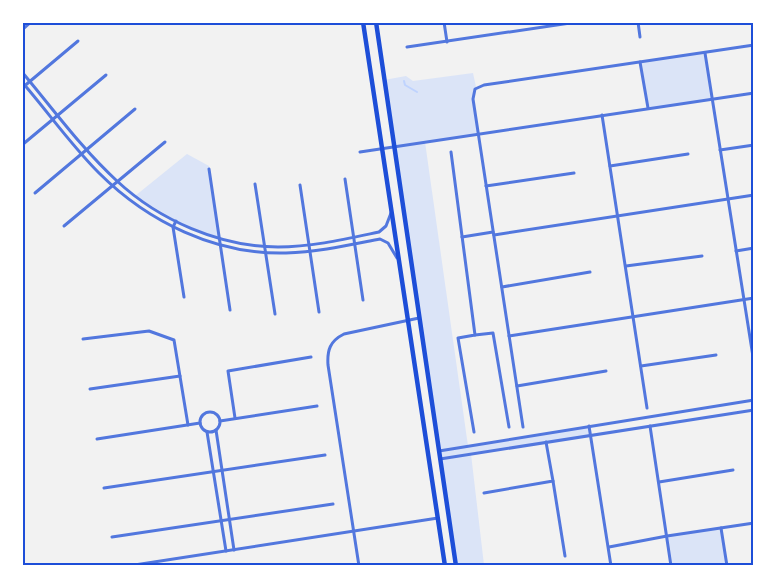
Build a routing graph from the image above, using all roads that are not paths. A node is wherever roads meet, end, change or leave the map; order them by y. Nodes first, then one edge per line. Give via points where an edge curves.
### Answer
1 (31, 22) edge
2 (363, 22) edge
3 (376, 22) edge
4 (444, 22) edge
5 (577, 22) edge
6 (638, 22) edge
7 (22, 30) edge
8 (640, 37) dead end
9 (78, 41) dead end
10 (447, 42) junction
11 (754, 45) edge
12 (406, 48) dead end
13 (705, 52) junction
14 (640, 62) junction
15 (22, 72) edge
16 (106, 75) dead end
17 (30, 81) junction
18 (23, 85) edge
19 (754, 93) edge
20 (712, 99) junction
21 (648, 108) junction
22 (135, 109) dead end
23 (58, 115) junction
24 (602, 115) junction
25 (53, 119) junction
26 (478, 134) junction
27 (165, 142) dead end
28 (22, 145) edge
29 (754, 145) edge
30 (393, 147) junction
31 (382, 148) junction
32 (86, 149) junction
33 (720, 150) junction
34 (360, 152) dead end
35 (451, 152) dead end
36 (82, 153) junction
37 (688, 154) dead end
38 (610, 166) junction
39 (209, 169) dead end
40 (574, 173) dead end
41 (345, 179) dead end
42 (117, 182) junction
43 (256, 184) dead end
44 (112, 185) junction
45 (300, 185) dead end
46 (486, 186) junction
47 (35, 193) dead end
48 (754, 195) edge
49 (728, 199) junction
50 (391, 212) junction
51 (618, 216) junction
52 (176, 221) junction
53 (64, 226) dead end
54 (174, 227) junction
55 (494, 233) junction
56 (354, 237) junction
57 (219, 238) junction
58 (462, 238) junction
59 (220, 244) junction
60 (355, 244) junction
61 (309, 245) junction
62 (265, 246) junction
63 (754, 248) edge
64 (310, 251) junction
65 (736, 251) junction
66 (266, 253) junction
67 (702, 256) dead end
68 (398, 259) junction
69 (626, 266) junction
70 (590, 272) dead end
71 (502, 287) junction
72 (184, 297) dead end
73 (754, 298) edge
74 (743, 299) junction
75 (363, 300) dead end
76 (230, 310) dead end
77 (319, 312) dead end
78 (275, 314) dead end
79 (633, 316) junction
80 (419, 318) junction
81 (408, 320) junction
82 (475, 335) junction
83 (509, 336) junction
84 (84, 339) dead end
85 (752, 349) edge
86 (716, 355) dead end
87 (311, 358) dead end
88 (754, 363) edge
89 (641, 366) junction
90 (606, 371) dead end
91 (180, 376) junction
92 (517, 386) junction
93 (90, 389) dead end
94 (754, 400) edge
95 (317, 406) dead end
96 (647, 408) dead end
97 (754, 410) edge
98 (235, 418) junction
99 (220, 421) junction
100 (200, 423) junction
101 (188, 425) junction
102 (589, 426) junction
103 (650, 426) junction
104 (508, 427) dead end
105 (523, 427) dead end
106 (216, 430) junction
107 (207, 432) junction
108 (474, 432) dead end
109 (590, 435) junction
110 (96, 439) dead end
111 (546, 442) junction
112 (439, 451) junction
113 (325, 455) dead end
114 (440, 459) junction
115 (222, 470) junction
116 (733, 470) dead end
117 (213, 471) junction
118 (553, 481) junction
119 (659, 482) junction
120 (104, 488) dead end
121 (484, 493) dead end
122 (333, 504) dead end
123 (438, 518) junction
124 (230, 519) junction
125 (221, 520) junction
126 (754, 524) edge
127 (721, 528) junction
128 (354, 532) junction
129 (667, 536) junction
130 (112, 537) dead end
131 (608, 547) junction
132 (234, 550) junction
133 (226, 551) junction
134 (565, 556) dead end
135 (140, 565) edge
136 (128, 566) edge
137 (358, 566) edge
138 (445, 566) edge
139 (456, 566) edge
140 (612, 566) edge
141 (671, 566) edge
142 (727, 566) edge

1 - 7 street
2 - 31 main road
3 - 30 main road
4 - 10 street
5 - 10 street
6 - 8 street
9 - 17 street
10 - 12 street
11 - 13 street
13 - 14 street
13 - 20 street
14 - 21 street
14 - 26 street via 479,86 473,94
15 - 17 street
16 - 23 street
17 - 18 street
17 - 23 street
18 - 25 street
19 - 20 street
20 - 21 street
20 - 33 street
21 - 24 street
22 - 32 street
23 - 25 street
23 - 32 street
24 - 26 street
24 - 38 street
25 - 28 street
25 - 36 street
26 - 30 street
26 - 46 street
27 - 42 street
29 - 33 street
30 - 31 street
30 - 80 main road
31 - 34 street
31 - 50 main road
32 - 36 street
32 - 42 street
33 - 49 street
35 - 58 street
36 - 44 street
36 - 47 street
37 - 38 street
38 - 51 street
39 - 57 street
40 - 46 street
41 - 56 street
42 - 44 street
42 - 52 street
43 - 62 street
44 - 53 street
44 - 54 street via 141,208
45 - 61 street
46 - 55 street
48 - 49 street
49 - 51 street
49 - 65 street
50 - 56 street via 386,226 379,232
50 - 68 main road
51 - 55 street
51 - 69 street
52 - 54 street
52 - 57 street
54 - 59 street
54 - 72 street
55 - 58 street
55 - 71 street
56 - 60 street
56 - 61 street
57 - 59 street
57 - 62 street
58 - 82 street
59 - 66 street
59 - 76 street
60 - 64 street
60 - 68 street via 380,239 388,244
60 - 75 street
61 - 62 street
61 - 64 street
62 - 66 street
63 - 65 street
64 - 66 street
64 - 77 street
65 - 74 street
66 - 78 street
67 - 69 street
68 - 81 main road
69 - 79 street
70 - 71 street
71 - 83 street
73 - 74 street
74 - 79 street
74 - 85 street
79 - 83 street
79 - 89 street
80 - 81 street
80 - 112 main road
81 - 123 main road
81 - 128 street via 350,332 331,342 328,350
82 - 104 street via 494,333
82 - 108 street via 458,338
83 - 92 street
84 - 91 street via 149,331 174,340
85 - 88 street
86 - 89 street
87 - 98 street via 228,371
89 - 96 street
90 - 92 street
91 - 93 street
91 - 101 street
92 - 105 street
94 - 102 street
95 - 98 street
97 - 103 street
98 - 99 street
99 - 100 street via 217,415 207,413
99 - 106 street
100 - 101 street
100 - 107 street
101 - 110 street
102 - 109 street
102 - 112 street
103 - 109 street
103 - 119 street
106 - 107 street
106 - 115 street
107 - 117 street
109 - 111 street
109 - 131 street
111 - 114 street
111 - 118 street
112 - 114 main road
113 - 115 street
114 - 139 main road
115 - 117 street
115 - 124 street
116 - 119 street
117 - 120 street
117 - 125 street
118 - 121 street
118 - 134 street
119 - 129 street
122 - 124 street
123 - 128 street
123 - 138 main road
124 - 125 street
124 - 132 street
125 - 130 street
125 - 133 street
126 - 127 street
127 - 129 street
127 - 142 street
128 - 132 street
128 - 137 street
129 - 131 street
129 - 141 street
131 - 140 street
132 - 133 street
133 - 135 street
135 - 136 street

